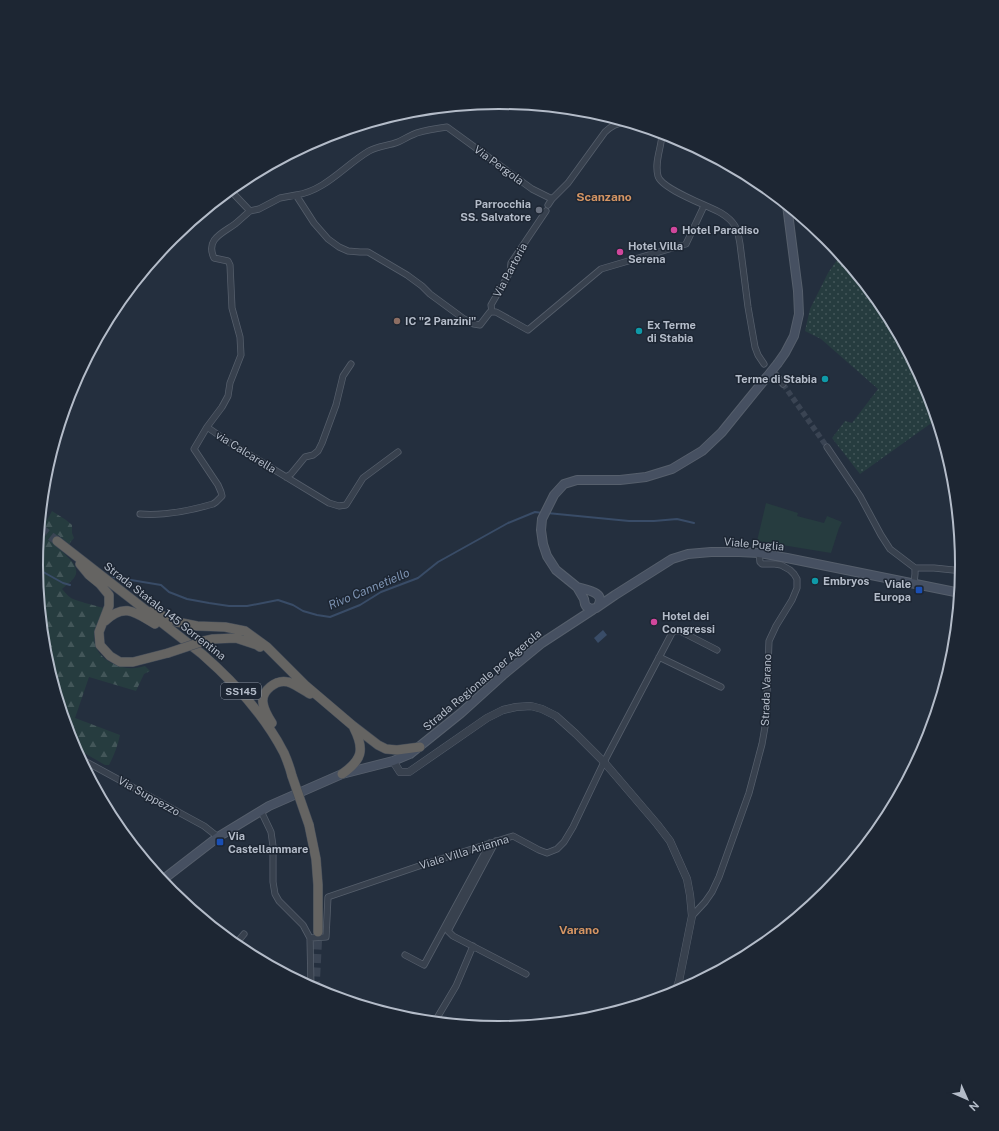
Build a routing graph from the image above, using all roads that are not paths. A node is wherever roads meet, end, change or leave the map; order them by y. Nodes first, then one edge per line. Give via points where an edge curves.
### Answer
1 (616, 125) edge
2 (662, 139) edge
3 (234, 194) edge
4 (296, 195) junction
5 (552, 199) junction
6 (548, 205) dead end
7 (704, 206) junction
8 (250, 211) junction
9 (546, 211) dead end
10 (788, 212) edge
11 (490, 314) junction
12 (351, 364) dead end
13 (764, 364) dead end
14 (776, 375) dead end
15 (783, 384) tunnel mouth
16 (207, 427) junction
17 (827, 447) tunnel mouth
18 (398, 452) dead end
19 (286, 477) junction
20 (140, 514) dead end
21 (57, 541) tunnel mouth
22 (71, 552) junction
23 (759, 553) junction
24 (915, 568) junction
25 (956, 570) edge
26 (914, 584) junction
27 (577, 587) junction
28 (940, 589) junction
29 (955, 589) edge
30 (955, 592) edge
31 (595, 593) junction
32 (615, 594) junction
33 (138, 605) junction
34 (591, 605) junction
35 (102, 623) junction
36 (185, 641) junction
37 (718, 650) dead end
38 (659, 656) junction
39 (293, 672) junction
40 (721, 688) dead end
41 (326, 702) junction
42 (352, 725) junction
43 (420, 747) junction
44 (284, 753) junction
45 (393, 761) junction
46 (604, 762) junction
47 (88, 763) edge
48 (342, 774) junction
49 (261, 811) junction
50 (218, 837) junction
51 (493, 842) junction
52 (166, 877) edge
53 (692, 916) junction
54 (318, 932) tunnel mouth
55 (244, 934) dead end
56 (310, 938) junction
57 (239, 940) edge
58 (473, 946) junction
59 (405, 956) dead end
60 (526, 974) dead end
61 (311, 981) edge
62 (678, 985) edge
63 (437, 1018) edge

1 - 5 street via 605,132 568,183
2 - 7 street via 658,156 658,178 664,185
3 - 8 street
4 - 5 street, Via Pergola via 323,185 375,148 398,142 412,134 447,127 532,189
4 - 8 street via 280,198
4 - 11 street via 314,223 328,239 340,247 348,251 368,252 407,275 474,324 480,325
5 - 6 street
7 - 11 street via 686,244 601,270 528,330 496,312
7 - 13 street via 722,214 735,226 755,347
8 - 16 street via 216,237 212,243 211,252 214,258 228,261 230,266 232,308 240,337 241,355 230,383 228,396
9 - 11 street, Via Partoria via 511,263 510,272 492,305
10 - 27 main road, bridge via 799,314 794,336 785,353 722,432 702,451 672,469 646,477 578,480 564,484 554,495 542,519 543,544 556,570
12 - 19 street, via Calcarella via 343,376 336,405 318,451 305,457
14 - 15 street
16 - 19 street, via Calcarella
16 - 20 street via 194,449 218,485 222,496 213,504 181,512
17 - 24 street via 860,496 890,549
18 - 19 street, via Calcarella via 363,478 346,505 329,503
21 - 22 highway, Strada Statale 145 Sorrentina / SS145
22 - 33 highway, Strada Statale 145 Sorrentina / SS145
22 - 35 highway via 109,595 109,606
23 - 26 main road, Viale Puglia
23 - 32 main road, Viale Puglia via 688,554 672,559
23 - 53 street, Strada Varano via 762,564 781,565 794,574 798,579 797,588 769,641 766,721 749,793 717,882 705,902
24 - 25 street
24 - 26 street
26 - 28 main road, Viale Puglia
27 - 31 main road
27 - 34 main road
28 - 29 main road, Viale Puglia
28 - 30 main road, Viale Puglia
31 - 32 main road, Viale Puglia
31 - 34 main road via 587,594
31 - 34 main road via 601,601
32 - 34 main road
33 - 36 highway, Strada Statale 145 Sorrentina / SS145
33 - 39 highway via 177,622 245,631 267,647
34 - 43 main road, Strada Regionale per Agerola via 580,618 542,643
35 - 36 highway via 112,614 122,611 134,612
35 - 39 highway, bridge via 99,632 100,646 120,662 133,662 213,639 236,638 257,644
36 - 44 highway, Strada Statale 145 Sorrentina / SS145 via 241,691
37 - 38 street, Viale Villa Arianna via 680,631 673,631
38 - 40 street
38 - 46 street, Viale Villa Arianna
39 - 41 highway
41 - 42 highway
41 - 44 highway via 288,682 276,682 266,690 262,702 280,736
42 - 43 highway via 386,749
42 - 48 highway via 361,748 358,760
43 - 45 main road, Strada Regionale per Agerola
44 - 54 highway, Strada Statale 145 Sorrentina / SS145, bridge via 309,825 316,859
45 - 46 street via 400,772 409,772 487,718 503,710 531,706 556,716
45 - 48 main road
46 - 51 street, Viale Villa Arianna via 573,827 557,849 547,853 513,836
46 - 53 street via 670,841 687,879
47 - 50 street, Via Suppezzo via 204,826
48 - 49 main road
49 - 50 main road
49 - 56 street via 271,832 275,894 303,925
50 - 52 main road
51 - 56 street, Viale Villa Arianna via 328,897 326,937
51 - 58 street via 448,931
51 - 59 street via 424,965
53 - 62 street
55 - 57 street
56 - 61 street
58 - 60 street
58 - 63 street via 456,986

